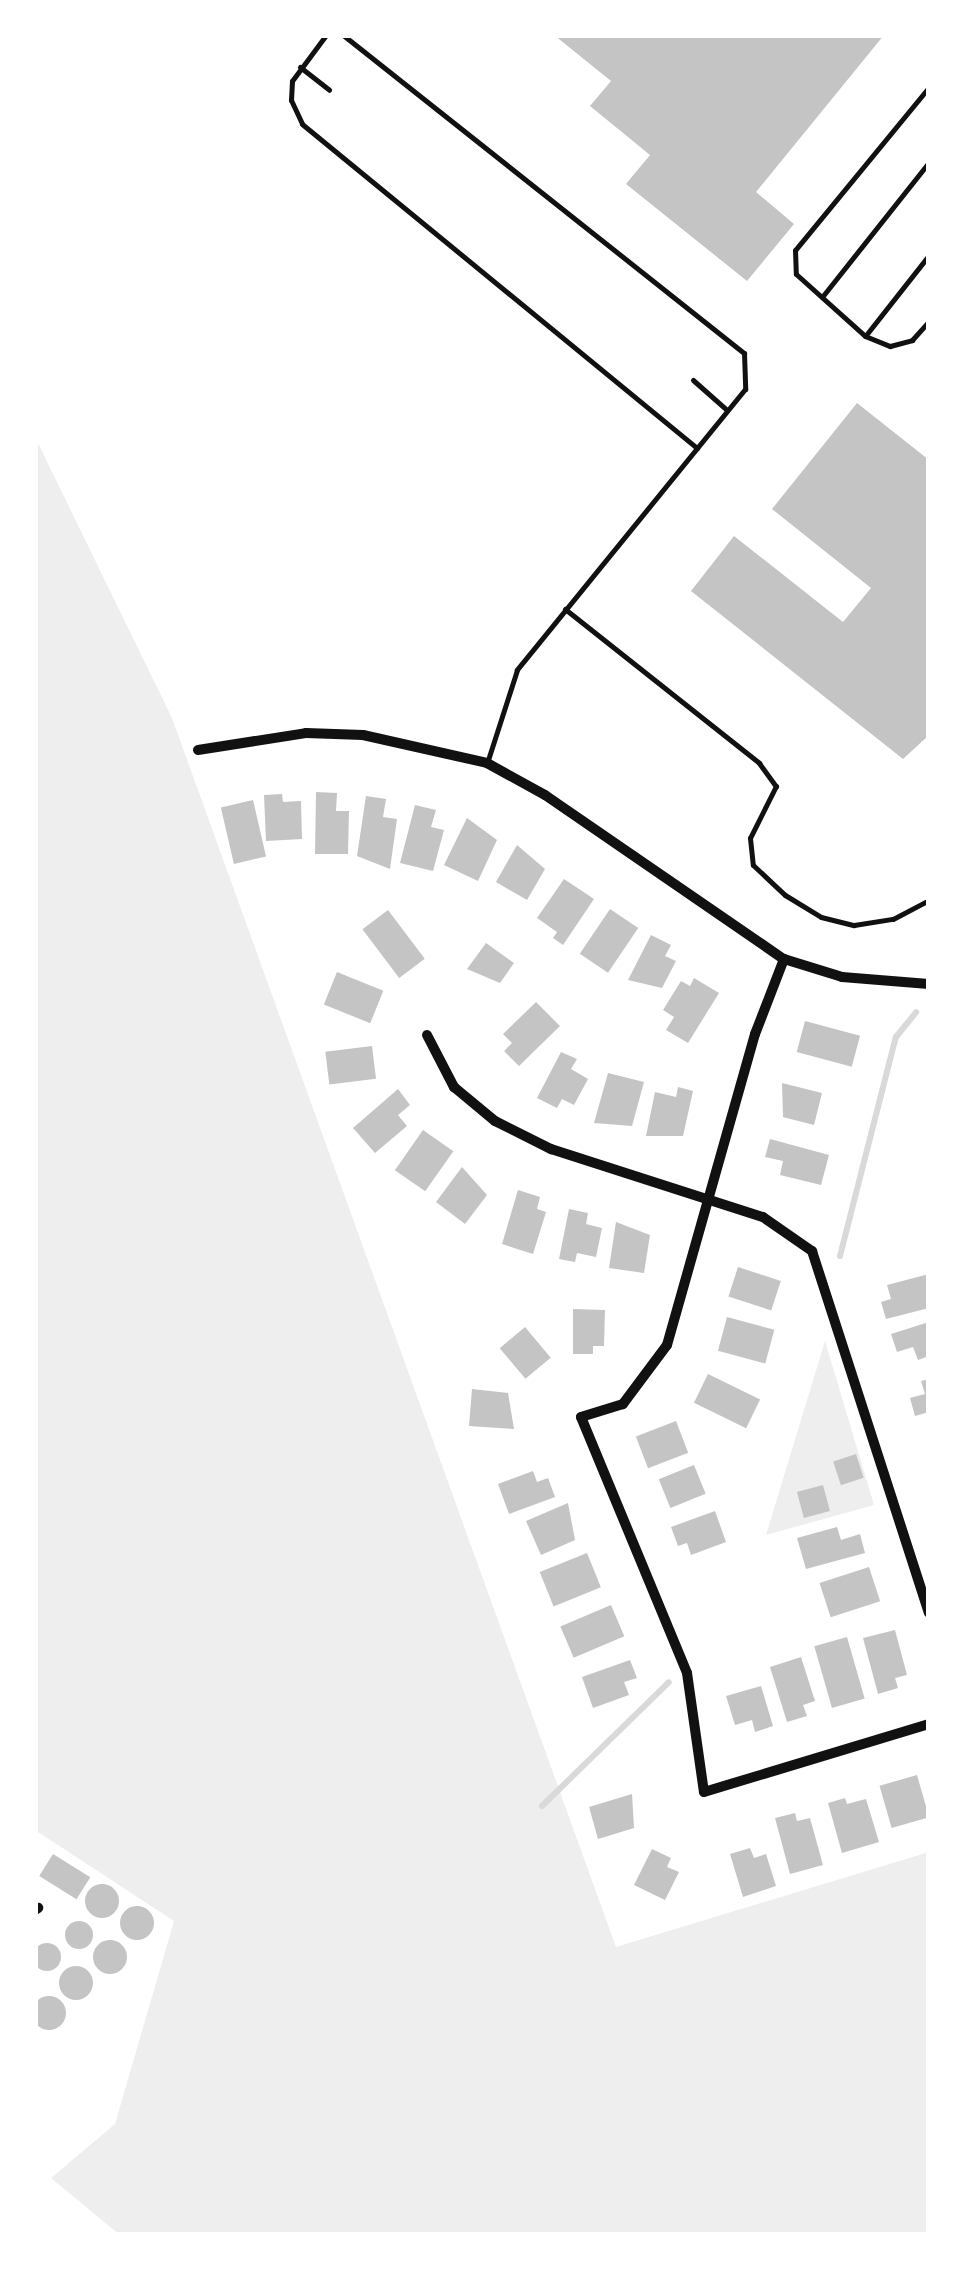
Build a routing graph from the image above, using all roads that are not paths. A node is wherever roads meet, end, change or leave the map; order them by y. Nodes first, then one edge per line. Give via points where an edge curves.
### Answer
1 (326, 35) edge
2 (343, 35) edge
3 (300, 66) junction
4 (929, 87) edge
5 (329, 90) dead end
6 (929, 162) edge
7 (929, 255) edge
8 (822, 298) junction
9 (929, 321) edge
10 (866, 336) junction
11 (693, 380) dead end
12 (728, 410) junction
13 (696, 448) junction
14 (565, 609) junction
15 (198, 750) dead end
16 (487, 763) junction
17 (929, 900) edge
18 (784, 959) junction
19 (929, 984) edge
20 (427, 1035) dead end
21 (711, 1200) junction
22 (929, 1612) edge
23 (929, 1724) edge

1 - 3 lane
2 - 12 lane via 744,353 745,389
3 - 5 lane
3 - 13 lane via 291,100 302,124
4 - 8 lane via 795,250 796,274
6 - 8 lane
7 - 10 lane
8 - 10 lane
9 - 10 lane via 912,340 890,346
11 - 12 lane
12 - 13 lane
13 - 14 lane
14 - 16 lane via 517,670
14 - 17 lane via 760,763 776,786 750,838 753,865 785,894 821,917 854,926 893,920
15 - 16 street via 306,732 363,735
16 - 18 street via 545,795
18 - 19 street via 842,977
18 - 21 street via 755,1034
20 - 21 street via 454,1087 495,1121 550,1149
21 - 22 street via 764,1217 812,1251
21 - 23 street via 659,1363 624,1404 581,1416 688,1673 704,1792

